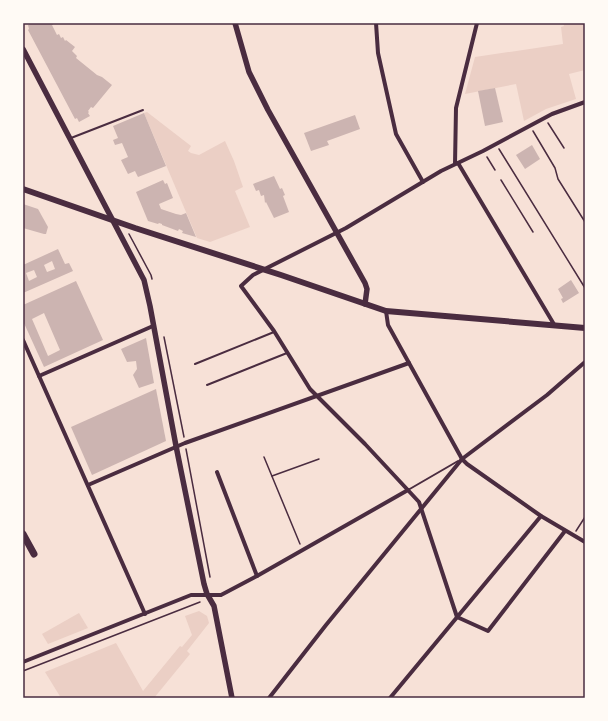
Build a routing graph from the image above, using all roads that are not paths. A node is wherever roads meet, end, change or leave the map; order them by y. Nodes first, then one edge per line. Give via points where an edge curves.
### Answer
1 (235, 23) edge
2 (376, 23) edge
3 (477, 23) edge
4 (23, 49) edge
5 (585, 102) edge
6 (143, 110) dead end
7 (70, 138) junction
8 (457, 164) junction
9 (423, 182) junction
10 (23, 189) edge
11 (111, 219) junction
12 (338, 232) junction
13 (264, 270) junction
14 (365, 304) junction
15 (386, 311) junction
16 (153, 326) junction
17 (556, 326) junction
18 (585, 328) edge
19 (274, 331) junction
20 (23, 340) edge
21 (287, 353) junction
22 (585, 362) edge
23 (409, 363) junction
24 (195, 364) dead end
25 (39, 376) junction
26 (206, 384) dead end
27 (316, 396) junction
28 (176, 446) junction
29 (462, 459) junction
30 (217, 472) dead end
31 (88, 485) junction
32 (408, 490) junction
33 (421, 508) junction
34 (541, 516) junction
35 (565, 531) junction
36 (23, 534) edge
37 (585, 542) edge
38 (34, 554) dead end
39 (257, 576) junction
40 (207, 594) junction
41 (146, 614) junction
42 (456, 617) junction
43 (23, 662) edge
44 (232, 698) edge
45 (269, 698) edge
46 (390, 698) edge

1 - 12 street via 249,72
2 - 9 street via 378,53 396,134
3 - 8 street via 456,108
4 - 7 street
5 - 8 street via 544,118
6 - 7 lane
7 - 11 street
8 - 9 street
8 - 17 street
9 - 12 street
10 - 11 main road
11 - 13 main road
11 - 16 street via 144,280
12 - 13 street
12 - 14 street via 368,289
13 - 14 main road
13 - 19 street via 253,275 241,286
14 - 15 main road
15 - 17 main road
15 - 23 street via 388,325
16 - 25 street
16 - 28 street
17 - 18 main road
19 - 21 street
19 - 24 lane
20 - 25 street
21 - 26 lane
21 - 27 street
22 - 29 street via 547,395
23 - 27 street
23 - 29 street
25 - 31 street
27 - 28 street
27 - 32 street
28 - 31 street
28 - 40 street
29 - 32 lane
29 - 33 street
29 - 34 street
30 - 39 street
31 - 41 street
32 - 33 street
32 - 39 street
33 - 42 street
33 - 45 street
34 - 35 street
34 - 42 street
35 - 37 street
35 - 42 street via 488,631
36 - 38 highway
39 - 40 street via 220,595
40 - 41 street via 191,595
40 - 44 street via 214,606
41 - 43 street
42 - 46 street

